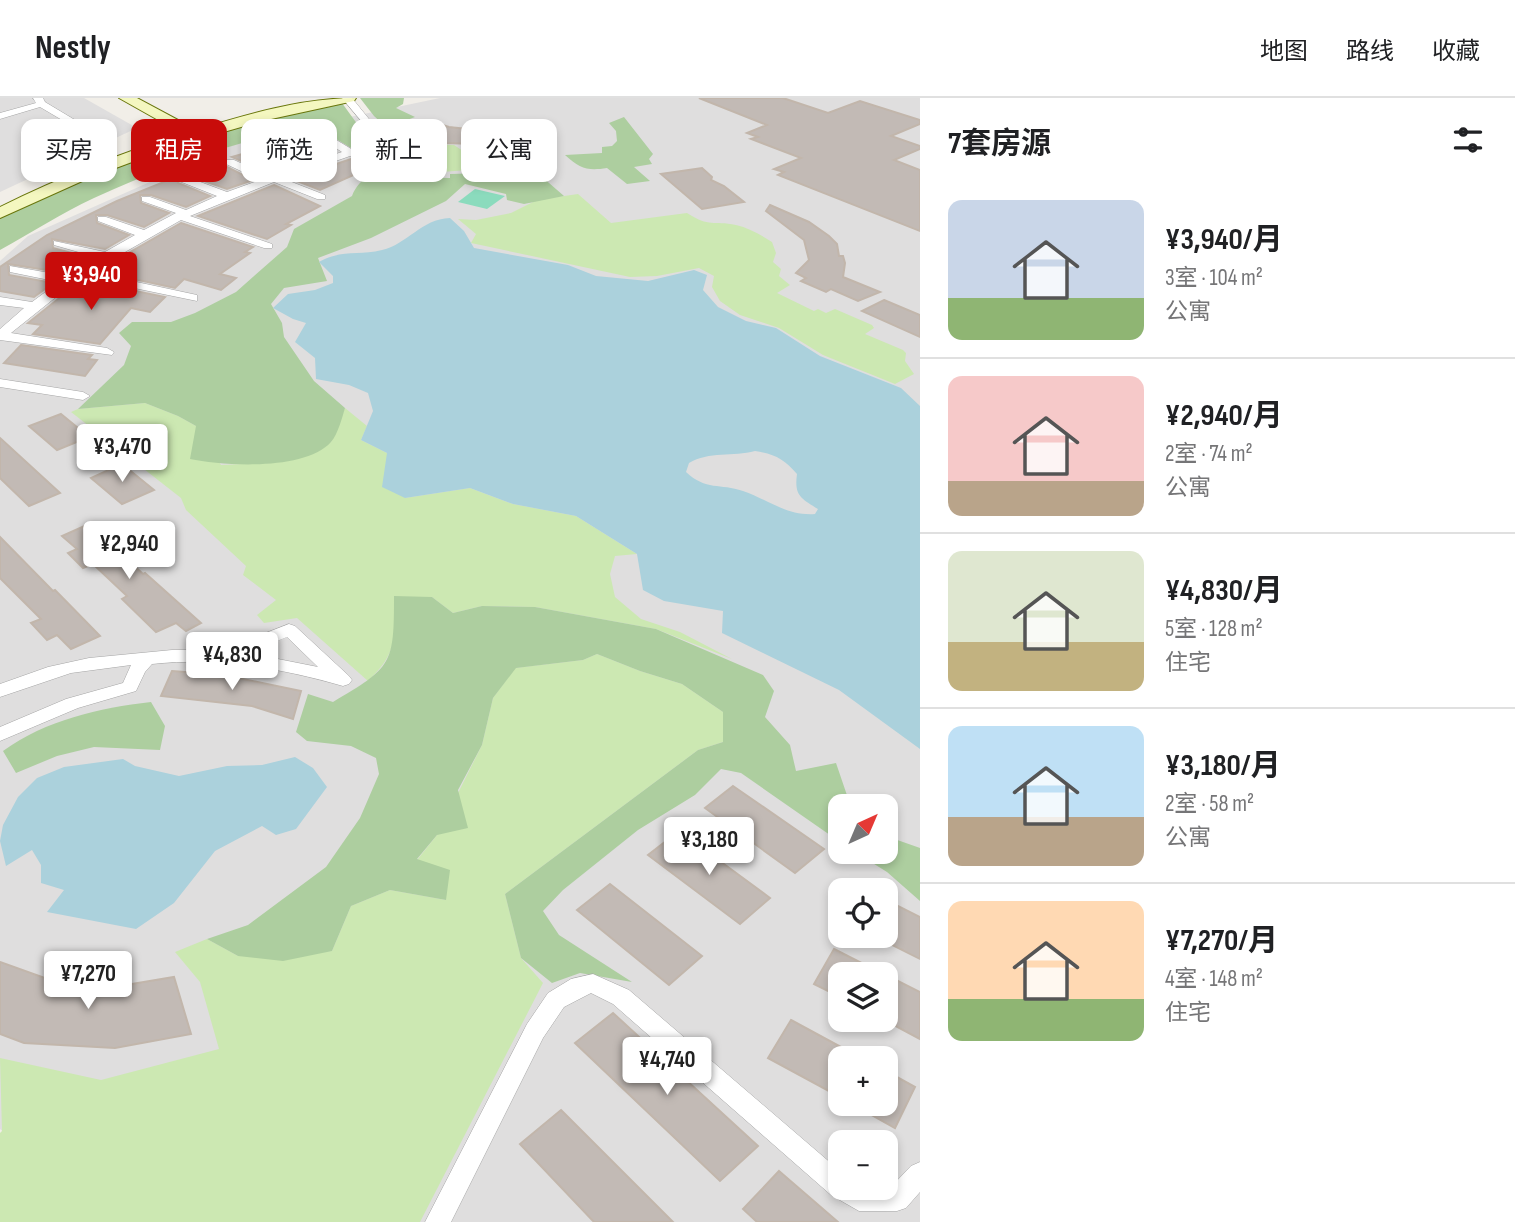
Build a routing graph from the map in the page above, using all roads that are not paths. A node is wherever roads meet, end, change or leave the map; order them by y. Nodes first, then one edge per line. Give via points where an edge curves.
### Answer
1 (126, 98) edge
2 (330, 98) edge
3 (348, 98) edge
4 (39, 101) edge
5 (0, 116) edge
6 (69, 119) edge
7 (165, 119) edge
8 (209, 119) edge
9 (364, 119) edge
10 (131, 150) edge
11 (230, 162) dead end
12 (241, 167) edge
13 (191, 182) edge
14 (262, 182) edge
15 (278, 182) edge
16 (226, 196) junction
17 (321, 197) dead end
18 (146, 199) dead end
19 (0, 204) edge
20 (0, 213) edge
21 (181, 215) junction
22 (102, 219) dead end
23 (144, 234) junction
24 (58, 243) dead end
25 (268, 246) dead end
26 (106, 256) junction
27 (14, 269) dead end
28 (73, 277) junction
29 (193, 298) dead end
30 (0, 301) edge
31 (34, 306) junction
32 (0, 335) edge
33 (107, 352) dead end
34 (0, 383) edge
35 (83, 396) dead end
36 (224, 656) junction
37 (147, 659) junction
38 (0, 691) edge
39 (0, 734) edge
40 (920, 1174) edge
41 (828, 1177) edge
42 (898, 1198) edge
43 (438, 1222) edge

1 - 7 street
2 - 8 street
3 - 9 street
3 - 20 street via 267,115 147,150
4 - 5 street
4 - 6 street
10 - 19 street via 34,186
11 - 12 street
13 - 16 street
14 - 16 street
15 - 17 street
16 - 21 street
18 - 21 street
21 - 23 street
21 - 25 street
22 - 23 street
23 - 26 street
24 - 26 street
26 - 28 street
27 - 28 street
28 - 29 street
28 - 31 street
30 - 31 street
31 - 32 street
32 - 33 street
34 - 35 street
36 - 36 street via 260,659 343,680 289,631
36 - 37 street
37 - 38 street via 54,669
37 - 39 street via 130,687 72,703
40 - 42 street
41 - 43 street via 621,997 593,983 556,1000 535,1031

